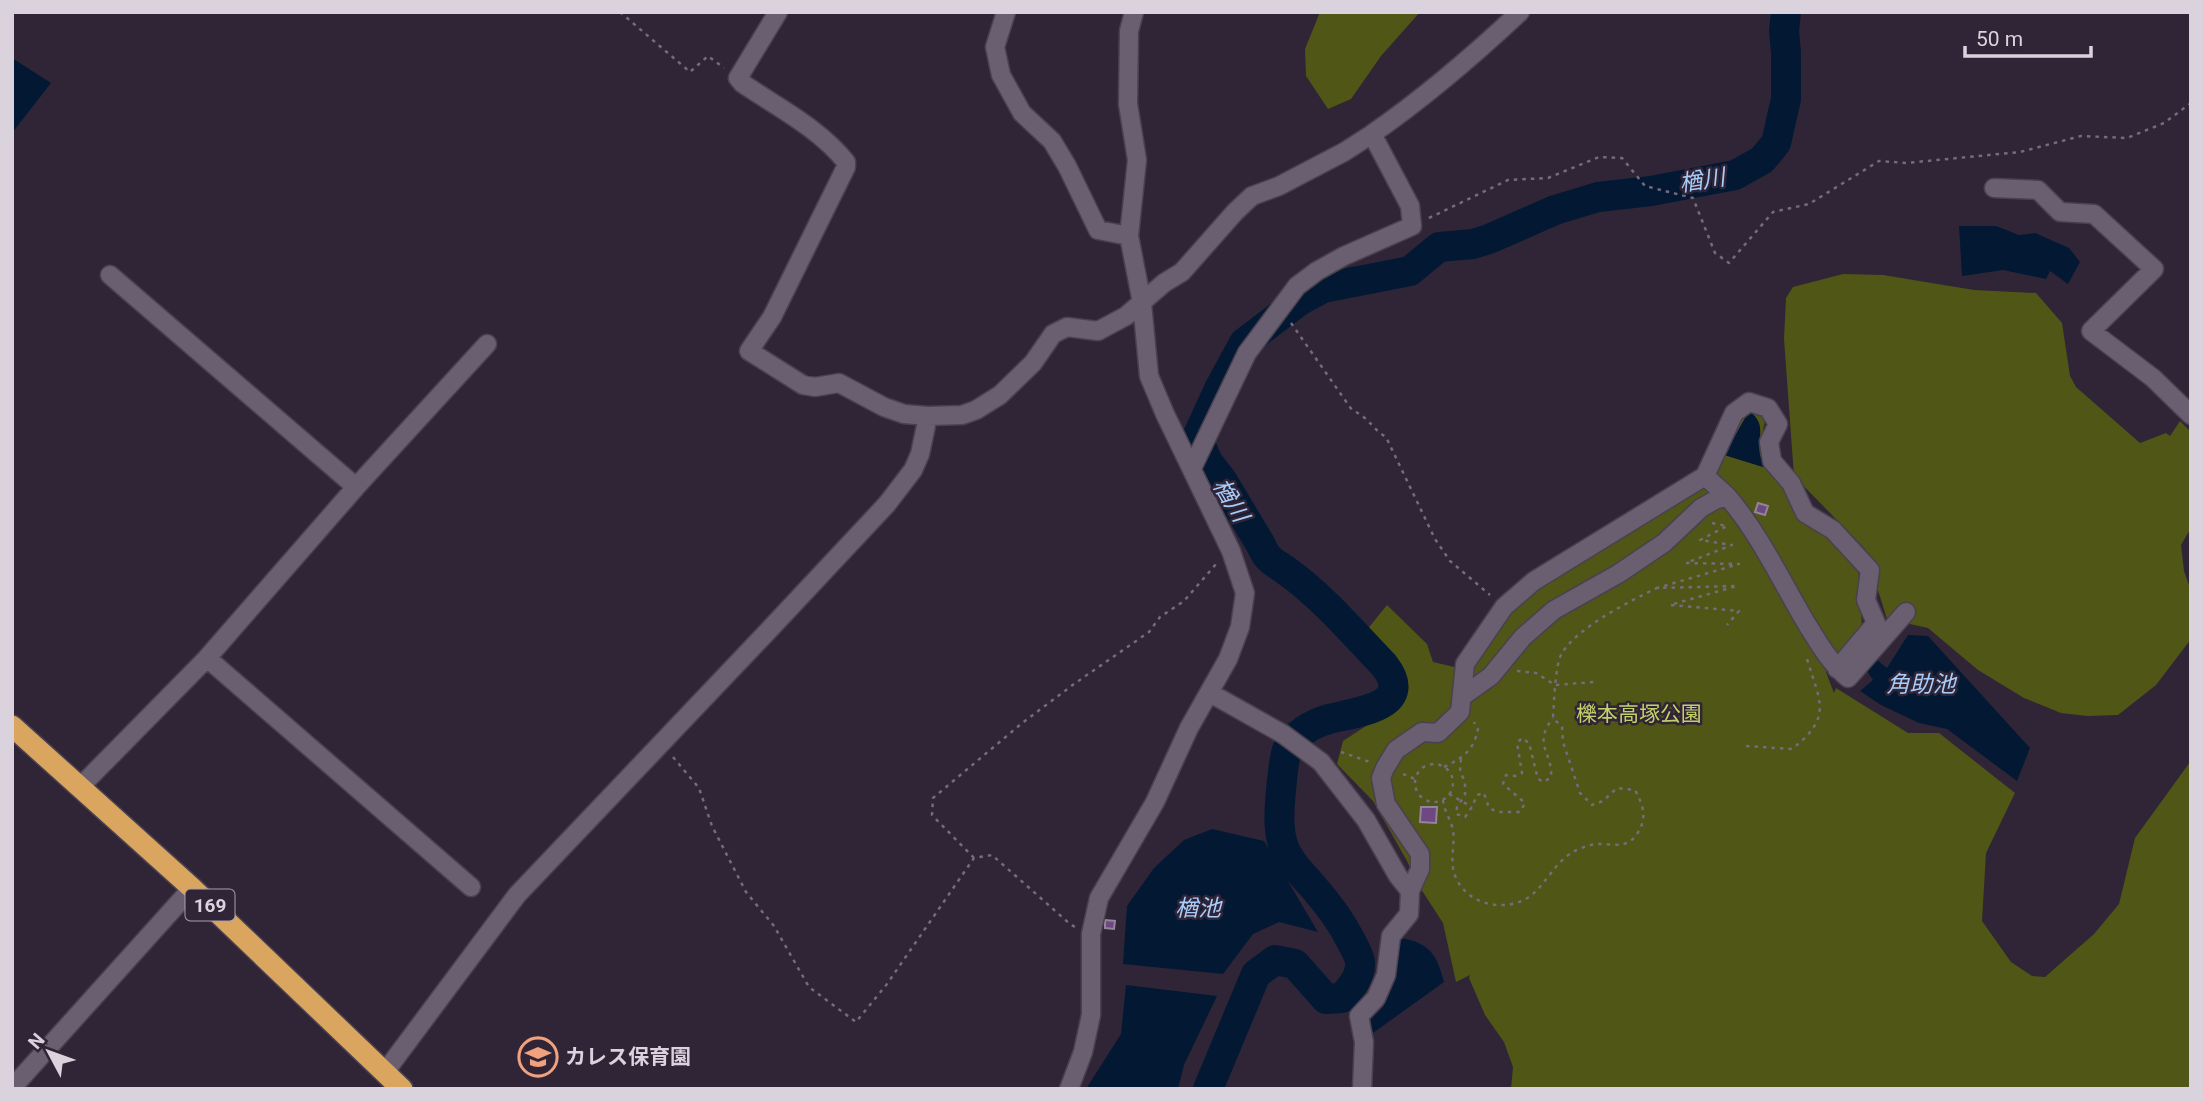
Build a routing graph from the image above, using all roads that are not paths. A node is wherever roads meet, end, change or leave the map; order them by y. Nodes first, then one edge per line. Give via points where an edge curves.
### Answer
1 (778, 12) edge
2 (1006, 12) edge
3 (1134, 12) edge
4 (1520, 12) edge
5 (1372, 134) junction
6 (1994, 188) dead end
7 (1129, 236) junction
8 (110, 275) dead end
9 (1142, 303) junction
10 (487, 344) dead end
11 (2191, 415) edge
12 (928, 416) junction
13 (1192, 468) junction
14 (1704, 476) junction
15 (356, 488) junction
16 (1727, 496) junction
17 (1906, 612) dead end
18 (207, 658) junction
19 (1837, 669) junction
20 (1210, 694) junction
21 (1462, 704) junction
22 (12, 726) edge
23 (80, 787) junction
24 (471, 887) dead end
25 (192, 888) junction
26 (1410, 891) junction
27 (385, 1072) junction
28 (12, 1088) edge
29 (402, 1089) edge
30 (1069, 1089) edge
31 (1362, 1089) edge

1 - 12 street via 738,78 837,151 846,167 772,317 749,351 803,385 839,383 884,407
2 - 7 street via 995,47 1001,75 1023,113 1052,141 1068,166 1098,230
3 - 7 street via 1129,31 1128,104 1137,160
4 - 5 street via 1479,51
5 - 9 street via 1252,197 1182,272
5 - 13 street via 1410,206 1412,226 1344,256 1297,286 1247,352
6 - 11 street via 2038,190 2060,212 2094,214 2154,269 2091,331 2153,378
7 - 9 street
8 - 15 street
9 - 12 street via 1098,331 1067,327 1053,334 1025,371 976,410
9 - 13 street via 1149,376
10 - 15 street
12 - 27 street via 914,470 887,503 517,895
13 - 20 street via 1231,551 1245,593 1240,627
14 - 16 street
14 - 19 street via 1734,413 1749,402 1768,408 1778,424 1769,442 1772,461 1791,483 1805,513 1833,530 1870,570 1866,600 1876,624
14 - 21 street via 1534,581 1504,607 1465,664
15 - 18 street
16 - 19 street via 1742,513
16 - 21 street via 1696,511 1664,542 1554,611 1523,637
17 - 19 street via 1848,678
18 - 23 street
18 - 24 street
20 - 26 street via 1283,734 1321,762 1366,820
20 - 30 street via 1099,898 1091,934 1091,1015
21 - 26 street via 1438,733 1422,733 1396,750 1381,778 1386,804 1420,854 1420,869
22 - 23 highway, 169
23 - 25 highway, 169
25 - 27 highway, 169
25 - 28 street
26 - 31 street via 1409,914 1391,936 1386,975 1376,998 1359,1016 1364,1042
27 - 29 highway, 169

